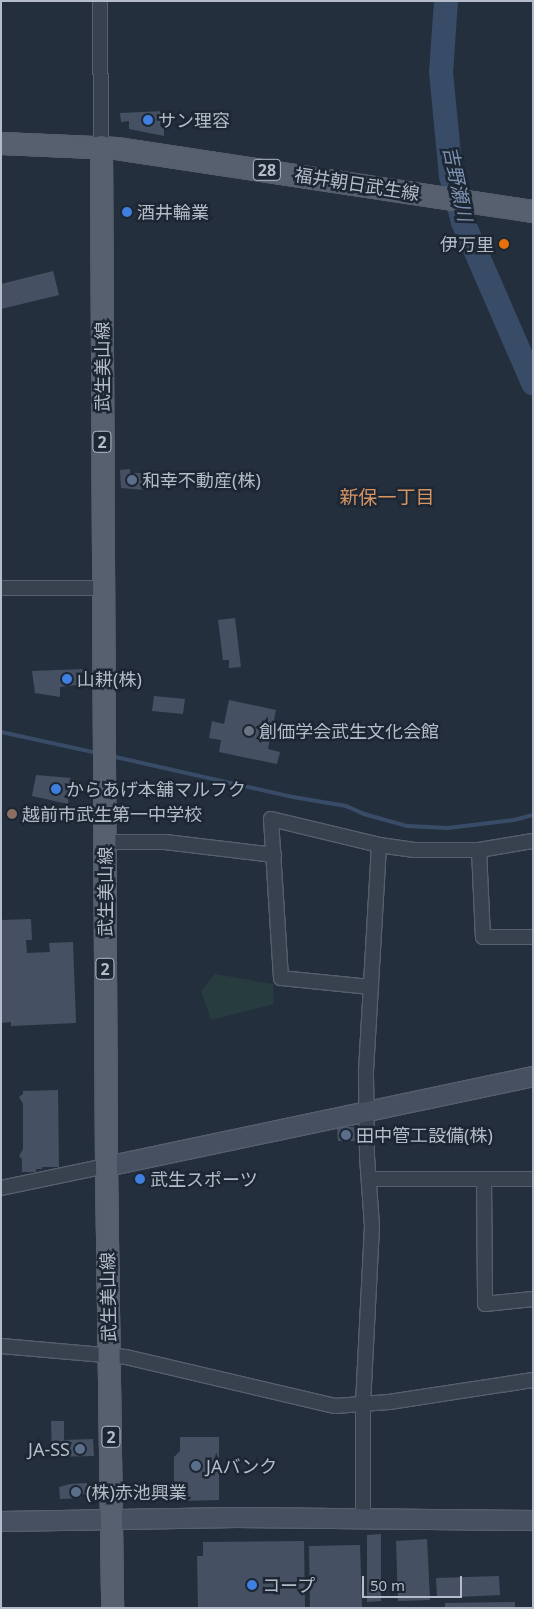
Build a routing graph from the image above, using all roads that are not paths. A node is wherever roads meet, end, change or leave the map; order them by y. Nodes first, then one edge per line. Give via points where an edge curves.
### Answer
1 (100, 1) edge
2 (1, 143) edge
3 (101, 146) junction
4 (533, 211) edge
5 (1, 588) edge
6 (102, 588) junction
7 (105, 842) junction
8 (533, 842) edge
9 (379, 845) junction
10 (479, 850) junction
11 (274, 855) junction
12 (533, 937) edge
13 (371, 987) junction
14 (533, 1076) edge
15 (366, 1111) junction
16 (106, 1166) junction
17 (369, 1179) junction
18 (484, 1179) junction
19 (533, 1179) edge
20 (1, 1188) edge
21 (533, 1299) edge
22 (1, 1346) edge
23 (109, 1354) junction
24 (533, 1380) edge
25 (363, 1404) junction
26 (112, 1519) junction
27 (363, 1520) junction
28 (533, 1520) edge
29 (1, 1521) edge
30 (112, 1608) edge

1 - 3 street
2 - 3 main road, 福井朝日武生線 / 28
3 - 4 main road, 福井朝日武生線 / 28
3 - 6 main road, 武生美山線 / 2
5 - 6 street
6 - 7 main road, 武生美山線 / 2
7 - 11 street via 165,842
7 - 16 main road, 武生美山線 / 2
8 - 10 street
9 - 10 street via 443,852
9 - 11 street via 272,819
9 - 13 street
10 - 12 street via 483,937
11 - 13 street via 281,978
13 - 15 street
14 - 15 street
15 - 16 street
15 - 17 street
16 - 20 street
16 - 23 main road, 武生美山線 / 2
17 - 18 street
17 - 25 street via 372,1226
18 - 19 street
18 - 21 street via 485,1304
22 - 23 street
23 - 25 street via 335,1406
23 - 26 main road, 武生美山線 / 2
24 - 25 street
25 - 27 street
26 - 27 street
26 - 29 street
26 - 30 main road, 武生美山線 / 2
27 - 28 street

